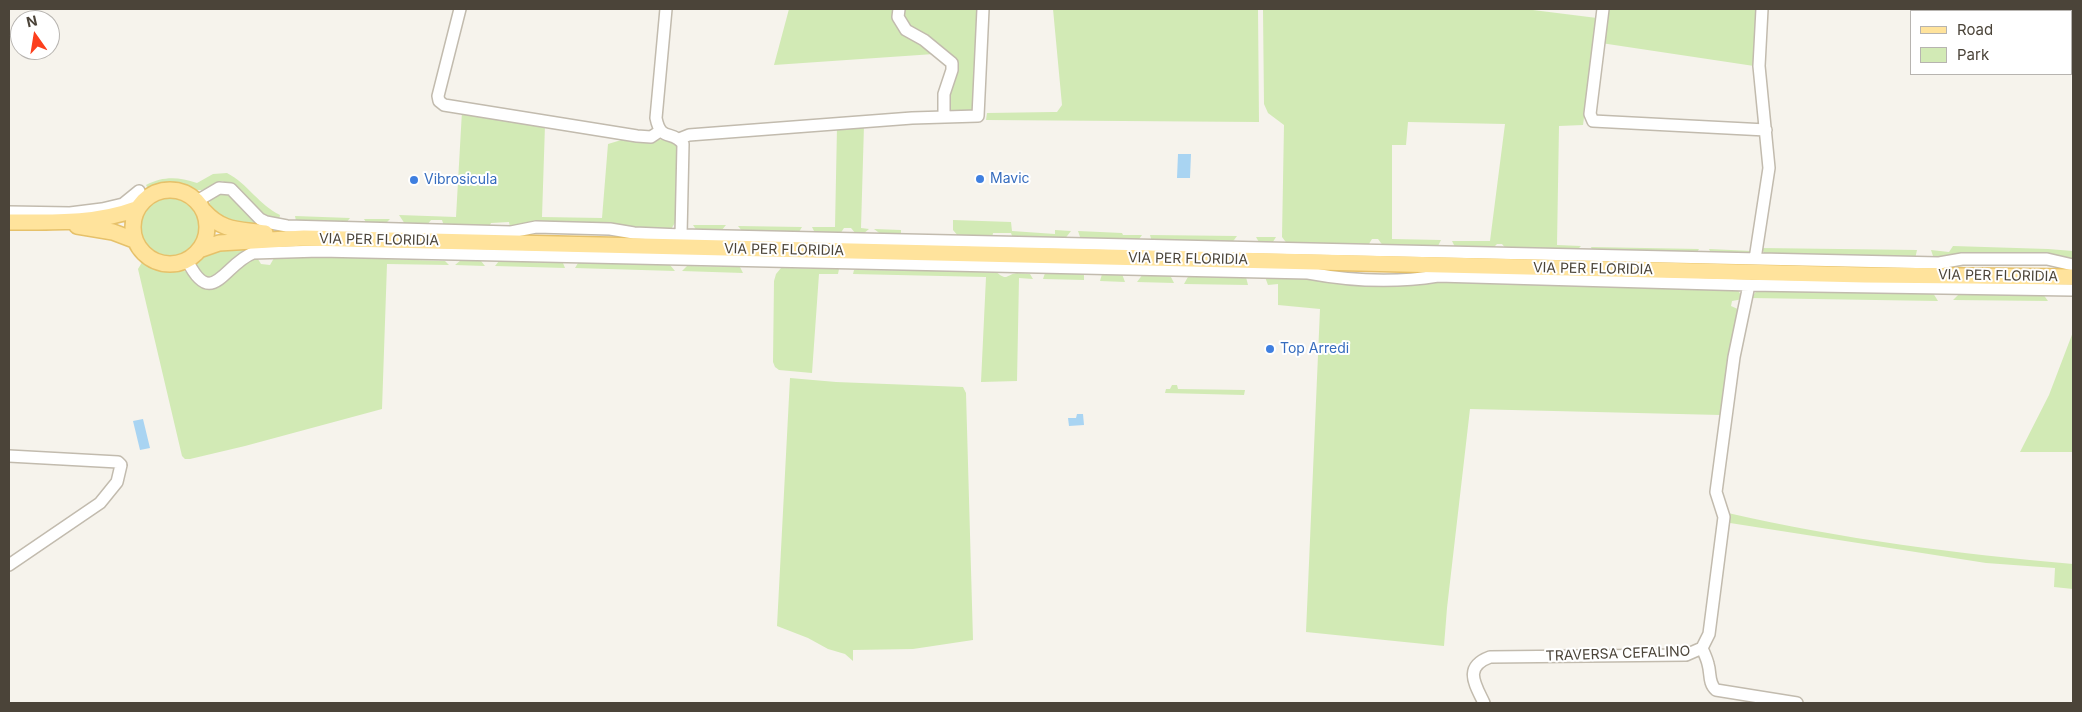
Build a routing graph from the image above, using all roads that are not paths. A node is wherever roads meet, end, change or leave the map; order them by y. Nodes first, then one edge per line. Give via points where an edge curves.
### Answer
1 (460, 9) edge
2 (666, 9) edge
3 (899, 9) edge
4 (984, 9) edge
5 (1603, 9) edge
6 (1762, 9) edge
7 (944, 116) junction
8 (1766, 130) junction
9 (660, 131) junction
10 (679, 139) junction
11 (139, 191) dead end
12 (201, 206) junction
13 (136, 209) junction
14 (9, 212) edge
15 (9, 222) edge
16 (49, 222) junction
17 (681, 235) junction
18 (304, 238) junction
19 (134, 240) junction
20 (199, 250) junction
21 (1756, 259) junction
22 (187, 260) junction
23 (2073, 265) edge
24 (2073, 277) edge
25 (1749, 285) junction
26 (2073, 290) edge
27 (9, 456) edge
28 (9, 565) edge
29 (1702, 648) junction
30 (1484, 703) edge
31 (1797, 703) edge

1 - 9 street via 438,96 444,105 637,136 651,137
2 - 9 street via 656,110
3 - 7 street via 898,17 906,30 952,63 944,94
4 - 7 street via 978,116
5 - 8 street via 1590,114 1592,121
6 - 8 street via 1759,66
7 - 10 street via 689,135
8 - 21 street via 1769,178
9 - 10 street
10 - 17 street via 684,150
11 - 14 street via 123,204 102,209 70,213
12 - 13 main road via 188,193 164,189 143,199
12 - 17 street via 219,188 231,190 260,219 288,226 511,232 536,227 601,228 634,234
12 - 18 main road via 215,222 229,228
12 - 20 main road via 207,231
13 - 16 main road via 108,217
13 - 19 main road via 132,224
15 - 16 main road
16 - 19 main road via 104,230
17 - 21 street
18 - 20 main road via 219,243
18 - 24 main road, VIA PER FLORIDIA via 1865,275
19 - 22 main road via 150,259 162,264
20 - 22 main road
21 - 23 street via 1939,263 1962,259 2048,259
22 - 25 street via 198,280 205,283 219,281 245,256 253,253 320,251 1308,273 1339,279 1411,281 1438,276
25 - 26 street
25 - 29 street, TRAVERSA CEFALINO via 1734,357 1716,492 1724,517 1709,634
27 - 28 street via 118,462 121,465 117,482 100,503
29 - 30 street, TRAVERSA CEFALINO via 1686,655 1490,657 1481,660 1473,672
29 - 31 street via 1709,664 1712,687 1716,690

